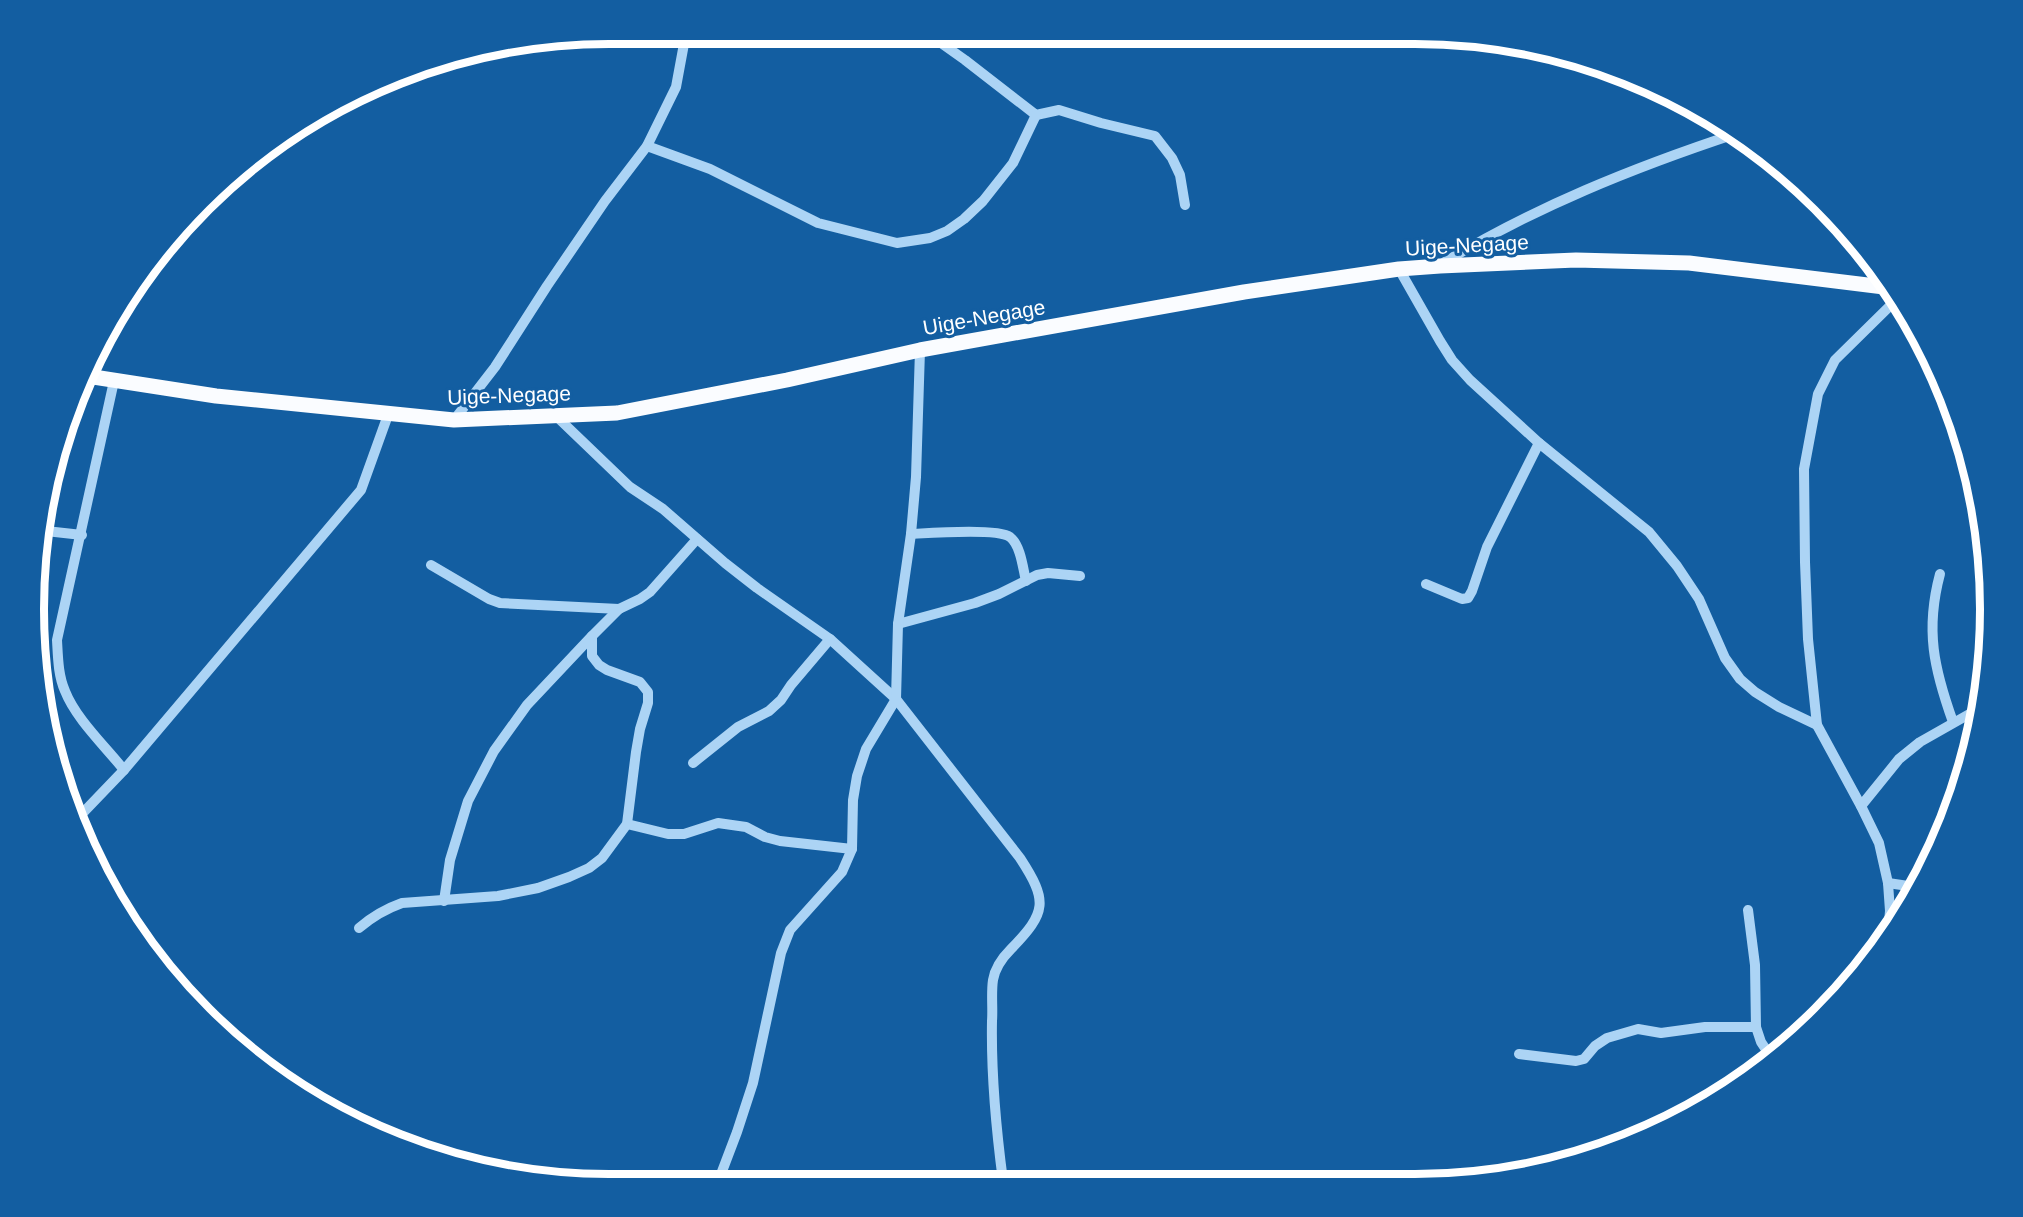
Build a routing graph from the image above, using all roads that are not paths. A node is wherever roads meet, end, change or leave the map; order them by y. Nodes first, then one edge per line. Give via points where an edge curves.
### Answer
1 (684, 44) edge
2 (942, 44) edge
3 (1036, 115) junction
4 (1725, 137) edge
5 (647, 146) junction
6 (1185, 205) dead end
7 (1440, 266) junction
8 (1399, 269) junction
9 (1878, 286) edge
10 (1891, 305) edge
11 (920, 350) junction
12 (94, 377) edge
13 (114, 381) junction
14 (388, 415) junction
15 (555, 415) junction
16 (454, 420) junction
17 (1539, 443) junction
18 (49, 531) edge
19 (911, 534) junction
20 (82, 535) junction
21 (697, 539) junction
22 (431, 565) dead end
23 (1940, 574) dead end
24 (1080, 576) dead end
25 (1026, 581) junction
26 (1426, 584) dead end
27 (619, 609) junction
28 (898, 624) junction
29 (592, 636) junction
30 (830, 639) junction
31 (896, 699) junction
32 (1970, 713) edge
33 (1953, 722) junction
34 (1817, 725) junction
35 (693, 763) dead end
36 (124, 770) junction
37 (1861, 806) junction
38 (82, 813) edge
39 (627, 824) junction
40 (852, 849) junction
41 (1887, 883) junction
42 (1907, 886) edge
43 (444, 901) junction
44 (1748, 910) dead end
45 (1890, 913) edge
46 (359, 928) dead end
47 (1756, 1028) junction
48 (1767, 1050) edge
49 (1519, 1054) dead end
50 (721, 1174) edge
51 (1002, 1174) edge

1 - 5 street via 676,87
2 - 3 street
3 - 5 street via 1013,163 977,207 948,231 897,243 818,223 710,168
3 - 6 street via 1059,111 1155,136 1180,175
4 - 7 street via 1561,202 1500,230
5 - 16 street
7 - 8 main road, Uige-Negage
7 - 9 main road, Uige-Negage via 1576,260 1689,263
8 - 11 main road, Uige-Negage via 1244,292
8 - 17 street via 1452,360
10 - 34 street via 1835,360 1818,394 1812,423 1804,469 1805,562
11 - 15 main road, Uige-Negage via 617,413
11 - 19 street
12 - 13 main road, Uige-Negage
13 - 14 main road, Uige-Negage
13 - 20 street
14 - 16 main road, Uige-Negage
14 - 36 street via 361,490
15 - 16 main road, Uige-Negage
15 - 21 street via 630,487
17 - 26 street via 1487,547 1468,598
17 - 34 street via 1649,532 1699,599 1725,658 1740,679 1755,692
18 - 20 street
19 - 25 street via 997,532 1011,537
19 - 28 street
20 - 36 street via 57,640 58,666 75,711
21 - 27 street via 650,592
21 - 30 street via 757,588
22 - 27 street via 500,603
23 - 33 street via 1933,600 1932,630 1941,689
24 - 25 street via 1048,573
25 - 28 street via 975,603
27 - 29 street
28 - 31 street
29 - 39 street via 592,656 599,665 640,682 648,692
29 - 43 street via 527,705 494,751 468,801 450,860
30 - 31 street
30 - 35 street via 769,711 738,727
31 - 40 street via 866,748 857,776
31 - 51 street via 1020,858 1035,881 1039,898 1039,913 1031,929 1002,958 993,979 992,1056
32 - 33 street
33 - 37 street via 1899,759
34 - 37 street
36 - 38 street
37 - 41 street via 1879,843
39 - 40 street via 684,834 718,823 746,827 780,842
39 - 43 street via 602,858 569,877 498,896
40 - 50 street via 842,872 790,930 781,953 753,1083
41 - 42 street
41 - 45 street
43 - 46 street via 389,907
44 - 47 street via 1755,965
47 - 48 street
47 - 49 street via 1705,1027 1661,1033 1638,1029 1607,1038 1584,1059 1576,1061

